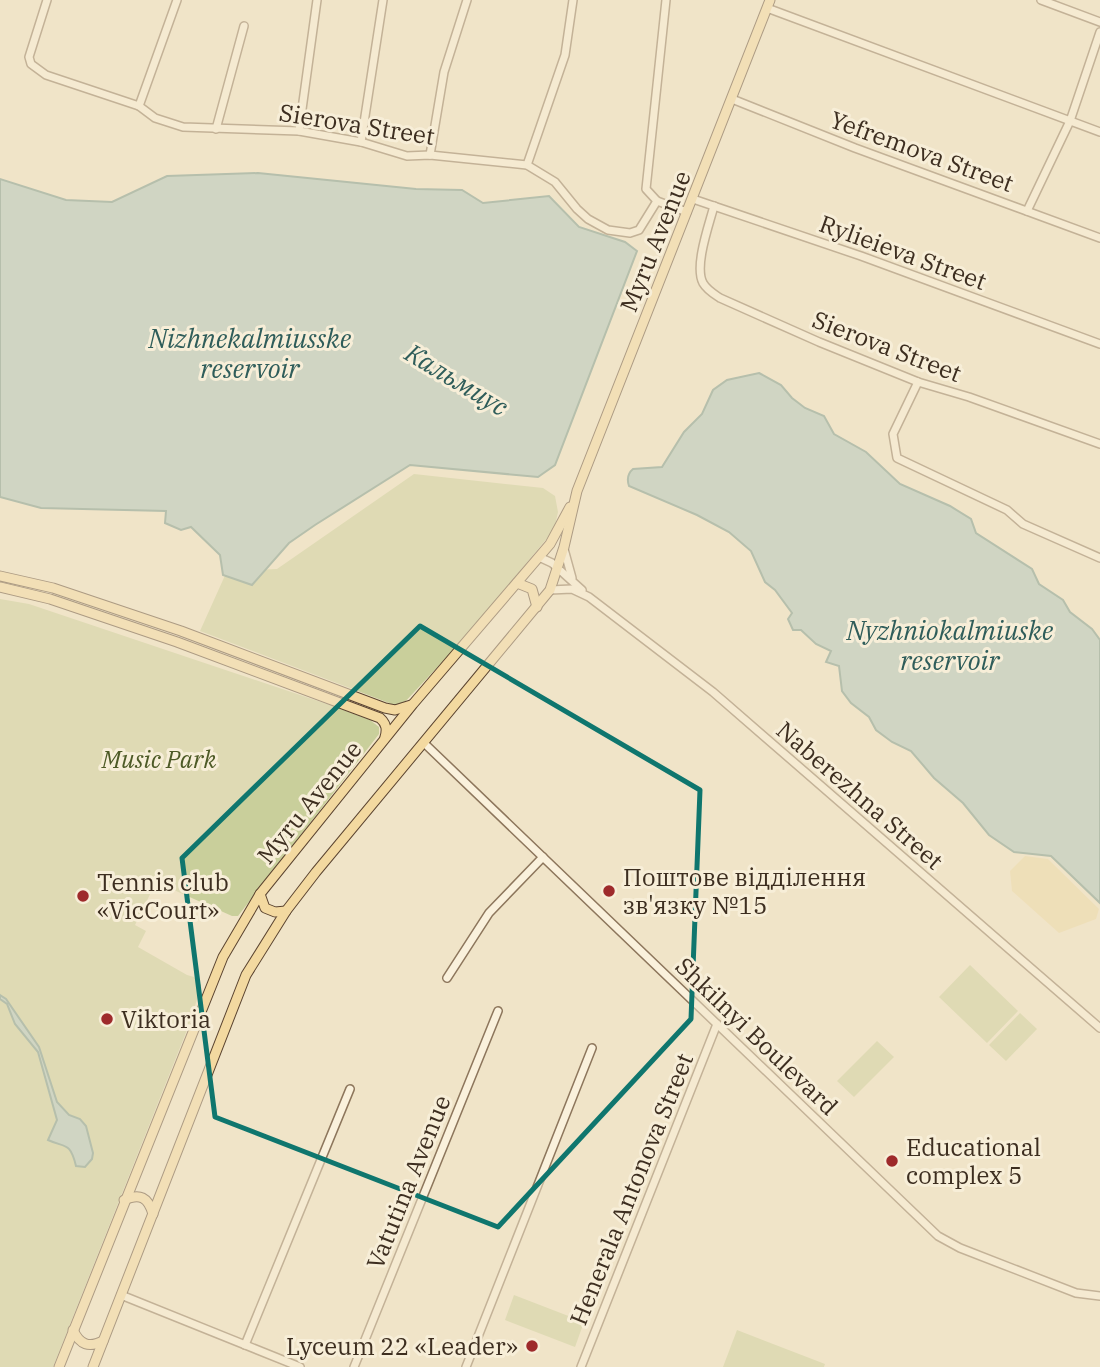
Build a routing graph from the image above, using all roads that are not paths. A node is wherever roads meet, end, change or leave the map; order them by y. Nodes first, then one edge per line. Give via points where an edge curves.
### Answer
1 (47, 0) edge
2 (177, 0) edge
3 (317, 0) edge
4 (383, 0) edge
5 (467, 0) edge
6 (573, 0) edge
7 (666, 0) edge
8 (1041, 0) edge
9 (769, 4) edge
10 (1100, 22) edge
11 (244, 26) dead end
12 (1100, 33) edge
13 (732, 99) junction
14 (139, 106) junction
15 (1070, 121) junction
16 (216, 128) junction
17 (299, 131) junction
18 (1100, 132) edge
19 (361, 142) junction
20 (430, 155) junction
21 (527, 165) junction
22 (693, 199) junction
23 (657, 201) junction
24 (714, 206) junction
25 (1027, 211) junction
26 (687, 212) junction
27 (1100, 238) edge
28 (1100, 344) edge
29 (918, 382) junction
30 (1100, 444) edge
31 (576, 493) junction
32 (564, 547) junction
33 (539, 557) junction
34 (1100, 558) edge
35 (558, 568) junction
36 (0, 576) edge
37 (573, 582) junction
38 (517, 583) junction
39 (0, 587) edge
40 (550, 590) junction
41 (589, 597) junction
42 (537, 607) junction
43 (413, 704) junction
44 (384, 739) junction
45 (424, 743) junction
46 (543, 857) junction
47 (260, 894) junction
48 (286, 912) junction
49 (447, 978) dead end
50 (498, 1011) dead end
51 (717, 1024) junction
52 (1100, 1028) edge
53 (592, 1048) dead end
54 (349, 1089) dead end
55 (124, 1200) junction
56 (153, 1214) junction
57 (121, 1295) junction
58 (1100, 1296) edge
59 (73, 1330) junction
60 (103, 1341) junction
61 (245, 1345) junction
62 (59, 1367) edge
63 (93, 1367) edge
64 (300, 1367) edge
65 (354, 1367) edge
66 (466, 1367) edge
67 (581, 1367) edge

1 - 14 street, Sierova Street via 30,64 46,75
2 - 14 street
3 - 17 street
4 - 19 street
5 - 20 street via 444,72
6 - 21 street via 565,55
7 - 23 street via 646,189
8 - 10 street
9 - 13 main road, Myru Avenue
9 - 15 street
11 - 16 street
12 - 15 street
13 - 22 main road, Myru Avenue
13 - 25 street, Yefremova Street
14 - 16 street, Sierova Street via 155,118 183,127
15 - 18 street
15 - 25 street
16 - 17 street, Sierova Street
17 - 19 street, Sierova Street
19 - 20 street, Sierova Street via 407,156
20 - 21 street, Sierova Street
21 - 23 street, Sierova Street via 555,182 588,219 608,230 639,230
22 - 24 street, Rylieieva Street
22 - 26 main road, Myru Avenue
23 - 26 street
24 - 28 street, Rylieieva Street
24 - 29 street, Sierova Street via 701,263 702,281 709,291
25 - 27 street, Yefremova Street
26 - 31 main road, Myru Avenue
29 - 30 street, Sierova Street
29 - 34 street via 893,434 897,458 1007,510 1023,524
31 - 32 main road, Myru Avenue
31 - 33 main road, Myru Avenue
32 - 35 main road, Myru Avenue
32 - 37 street
33 - 35 street, Naberezhna Street
33 - 38 main road, Myru Avenue
35 - 37 street, Naberezhna Street
35 - 40 main road, Myru Avenue
36 - 43 main road via 53,587 385,708
37 - 41 street, Naberezhna Street
38 - 42 main road via 532,589
38 - 43 main road, Myru Avenue
39 - 44 main road via 50,598 380,718 387,730
40 - 41 street via 572,589
40 - 42 main road, Myru Avenue
41 - 52 street, Naberezhna Street via 713,692
42 - 45 main road, Myru Avenue
43 - 44 main road, Myru Avenue
44 - 47 main road, Myru Avenue
45 - 46 street, Shkilnyi Boulevard
45 - 48 main road, Myru Avenue
46 - 49 street via 489,913
46 - 51 street, Shkilnyi Boulevard
47 - 48 main road via 265,908
47 - 55 main road, Myru Avenue via 223,957
48 - 56 main road, Myru Avenue via 246,975
50 - 65 street, Vatutina Avenue
51 - 58 street, Shkilnyi Boulevard via 939,1236 1076,1293
51 - 67 street, Henerala Antonova Street
53 - 66 street
54 - 61 street
55 - 56 main road via 143,1198
55 - 59 main road, Myru Avenue
56 - 57 main road, Myru Avenue
57 - 60 main road, Myru Avenue
57 - 61 street
59 - 60 main road via 85,1344
59 - 62 main road, Myru Avenue
60 - 63 main road, Myru Avenue
61 - 64 street

